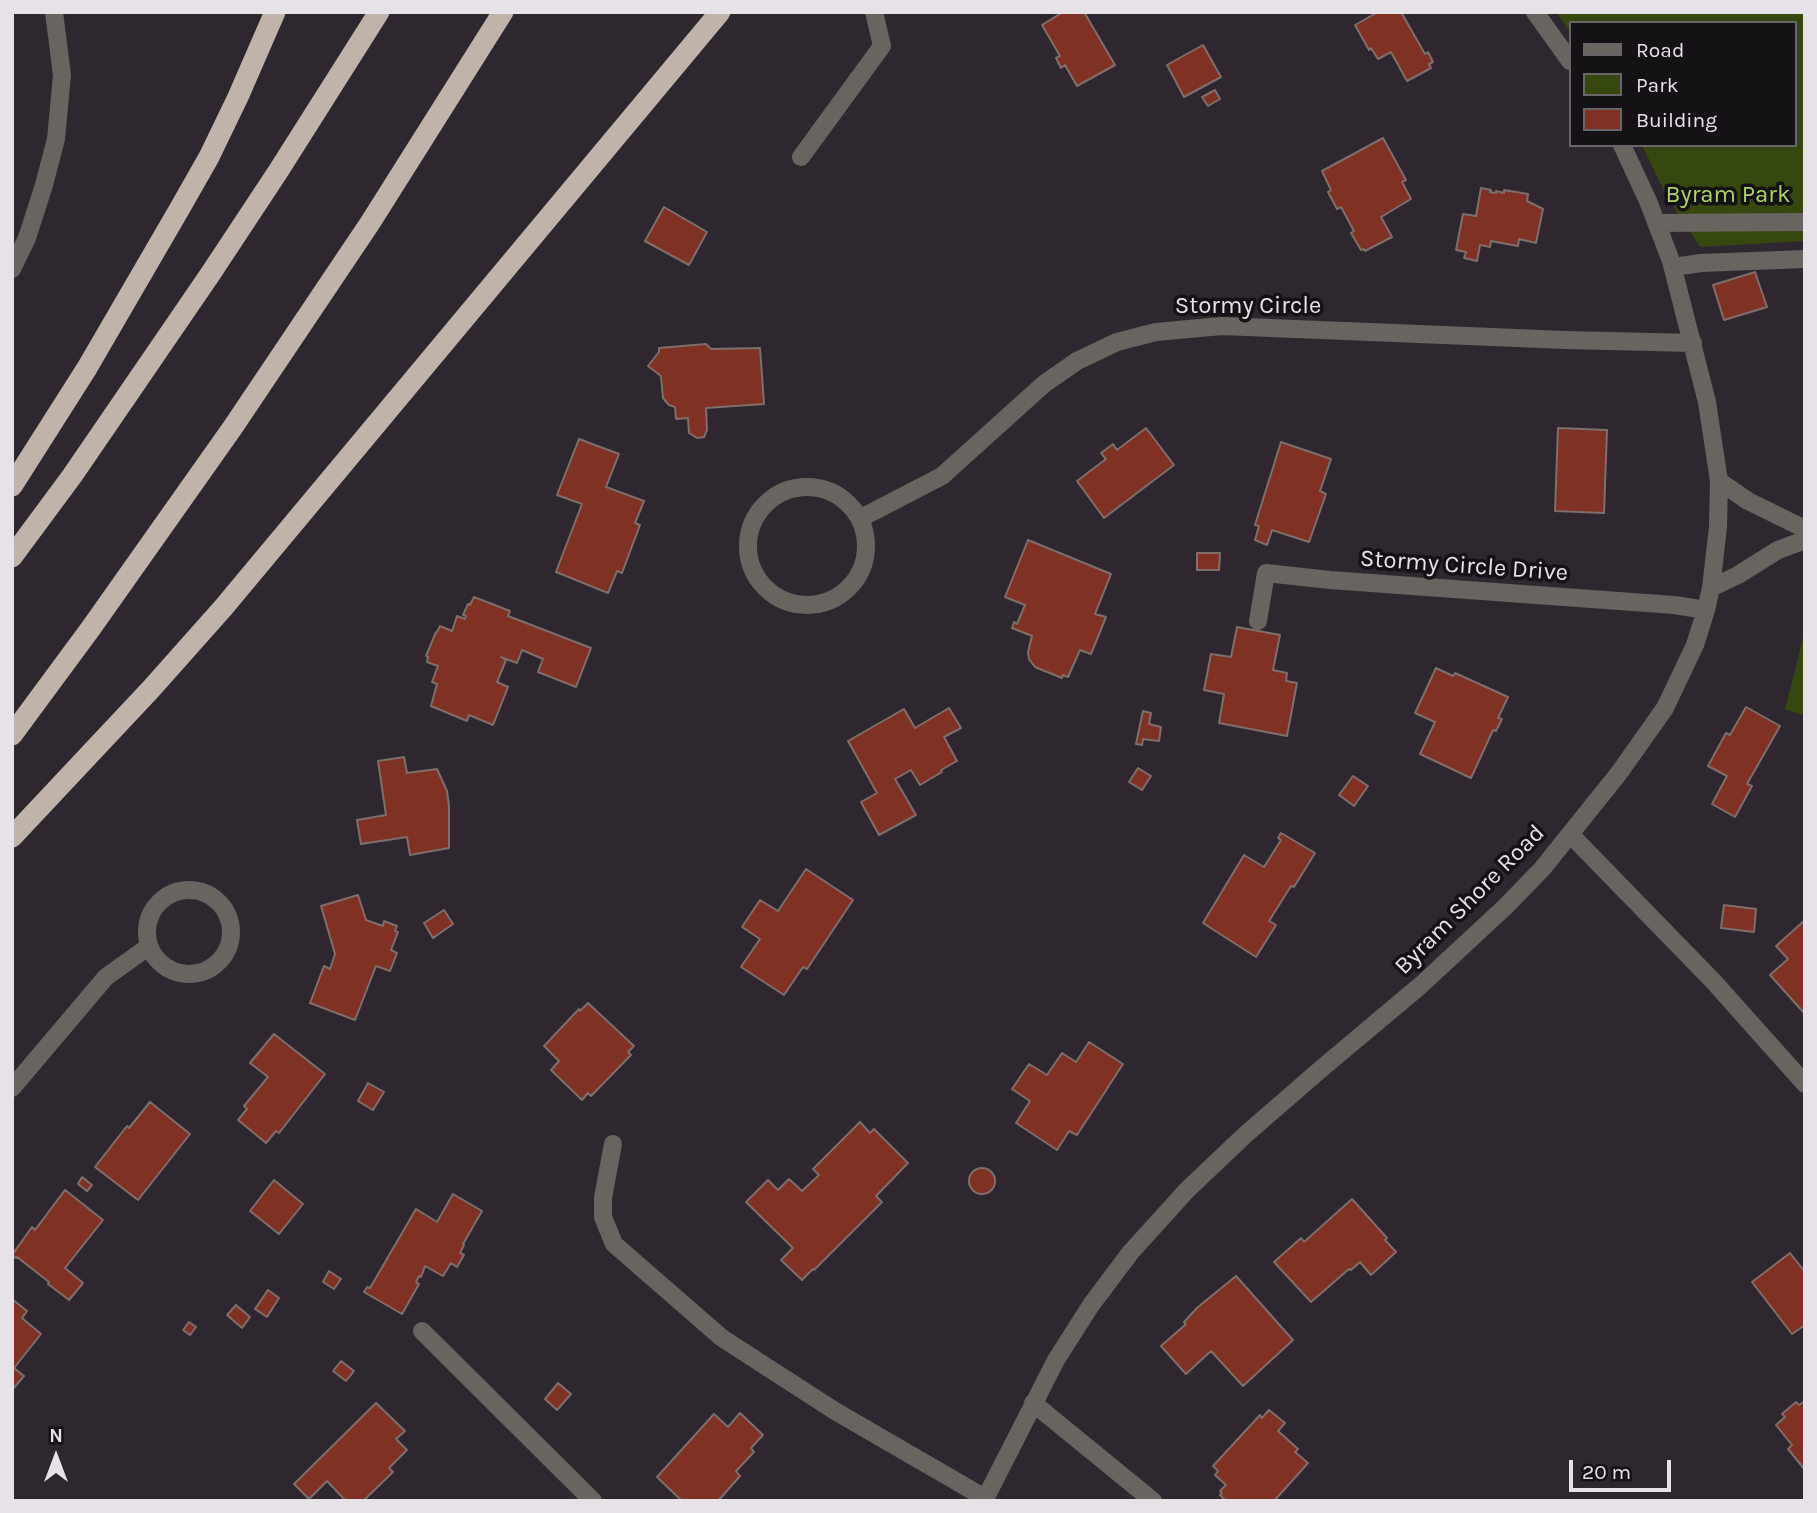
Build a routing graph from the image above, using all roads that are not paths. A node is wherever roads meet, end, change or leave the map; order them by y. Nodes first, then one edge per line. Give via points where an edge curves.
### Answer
1 (54, 12) edge
2 (275, 12) edge
3 (379, 12) edge
4 (503, 12) edge
5 (720, 12) edge
6 (874, 12) edge
7 (1535, 12) edge
8 (1568, 58) edge
9 (1623, 147) edge
10 (800, 157) dead end
11 (1805, 222) edge
12 (1656, 223) junction
13 (1805, 259) edge
14 (1673, 267) junction
15 (12, 269) edge
16 (1693, 343) junction
17 (1719, 481) junction
18 (12, 486) edge
19 (861, 518) junction
20 (1805, 529) edge
21 (1805, 540) edge
22 (12, 557) edge
23 (1711, 588) junction
24 (1706, 610) junction
25 (1258, 621) dead end
26 (12, 734) edge
27 (1570, 834) junction
28 (12, 837) edge
29 (148, 947) junction
30 (1805, 1084) edge
31 (12, 1088) edge
32 (613, 1143) dead end
33 (422, 1331) dead end
34 (1033, 1403) junction
35 (984, 1500) edge
36 (593, 1501) edge
37 (1153, 1501) edge

1 - 15 street via 62,75 56,139 27,238
2 - 18 highway via 186,198 88,368
3 - 22 highway via 211,273
4 - 26 highway via 370,223 233,426
5 - 28 highway via 223,608
6 - 10 street via 882,46
7 - 8 street
9 - 12 street, Byram Shore Road
11 - 12 street
12 - 14 street, Byram Shore Road
13 - 14 street
14 - 16 street, Byram Shore Road
16 - 17 street, Byram Shore Road
16 - 19 street, Stormy Circle via 1222,326 1156,332 1117,342 1077,361 1044,384 942,476
17 - 20 street
17 - 23 street, Byram Shore Road
19 - 19 street via 843,497 828,489 789,488 770,499 752,522 749,558 756,576 768,591 792,603 832,600 849,589 863,568 867,546
21 - 23 street
23 - 24 street, Byram Shore Road
24 - 25 street, Stormy Circle Drive via 1266,573
24 - 27 street, Byram Shore Road via 1665,708
27 - 30 street via 1714,982
27 - 34 street, Byram Shore Road via 1505,907 1187,1190 1091,1305
29 - 29 street via 164,967 191,975 204,972 226,953 231,926 225,910 203,892 175,892 152,910
29 - 31 street via 106,977
32 - 35 street via 603,1217 614,1244 722,1338
33 - 36 street
34 - 35 street, Byram Shore Road
34 - 37 street

